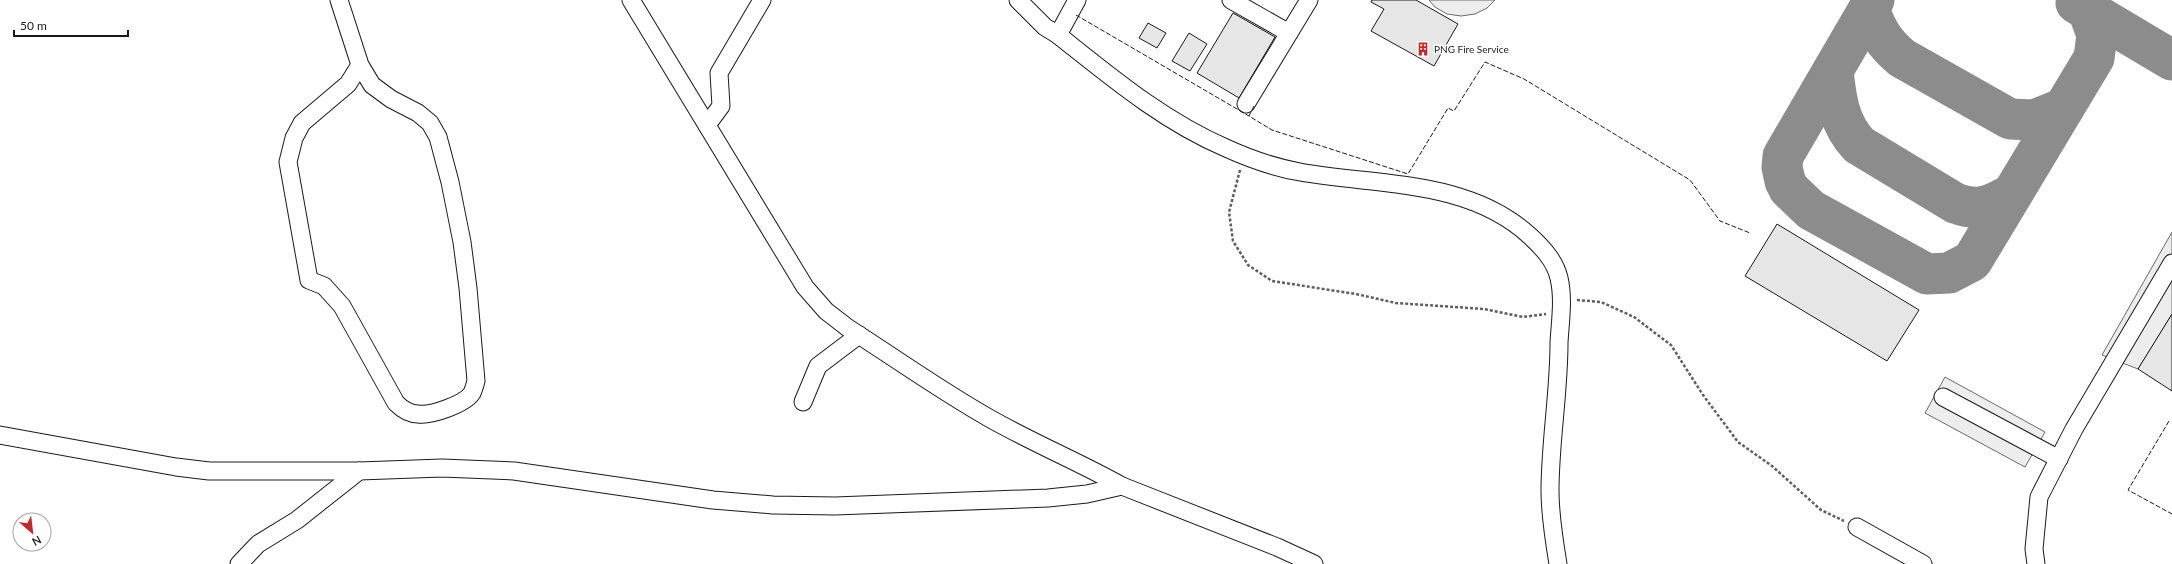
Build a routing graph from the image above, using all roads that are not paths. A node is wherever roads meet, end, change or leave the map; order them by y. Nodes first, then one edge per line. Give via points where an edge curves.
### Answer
1 (339, 0) edge
2 (630, 0) edge
3 (762, 0) edge
4 (1018, 0) edge
5 (1077, 0) edge
6 (1231, 0) edge
7 (1309, 0) edge
8 (1289, 33) junction
9 (1058, 35) junction
10 (360, 66) junction
11 (1246, 104) dead end
12 (707, 125) junction
13 (2172, 263) edge
14 (859, 335) junction
15 (1943, 397) dead end
16 (803, 402) dead end
17 (0, 435) edge
18 (2059, 459) junction
19 (359, 471) junction
20 (1122, 486) junction
21 (1857, 527) road end
22 (239, 564) edge
23 (1314, 564) edge
24 (1558, 564) edge
25 (1923, 564) edge
26 (2036, 564) edge

1 - 10 street
2 - 12 street
3 - 12 street via 718,73 721,106
4 - 9 street via 1044,27
5 - 9 street
6 - 8 street
7 - 8 street
8 - 11 street
9 - 24 street via 1150,107 1180,126 1246,156 1298,172 1440,191 1471,199 1511,220 1545,249 1559,278 1559,366 1550,490 1552,530
10 - 10 street via 372,85 430,123 438,137 445,161 462,242 476,381 473,392 460,404 426,414 402,409 396,403 342,306 324,286 309,280 288,169 294,138 302,124 348,84
12 - 14 street via 805,287 826,311
13 - 18 street
14 - 16 street via 818,366
14 - 20 street via 988,417 1036,444 1086,466
15 - 18 street
17 - 19 street via 194,470
18 - 26 street via 2039,498 2034,548
19 - 20 street via 442,468 514,471 713,500 773,505 835,506 1048,498 1087,494
19 - 22 street via 296,520 258,544
20 - 23 street via 1277,546
21 - 25 street

